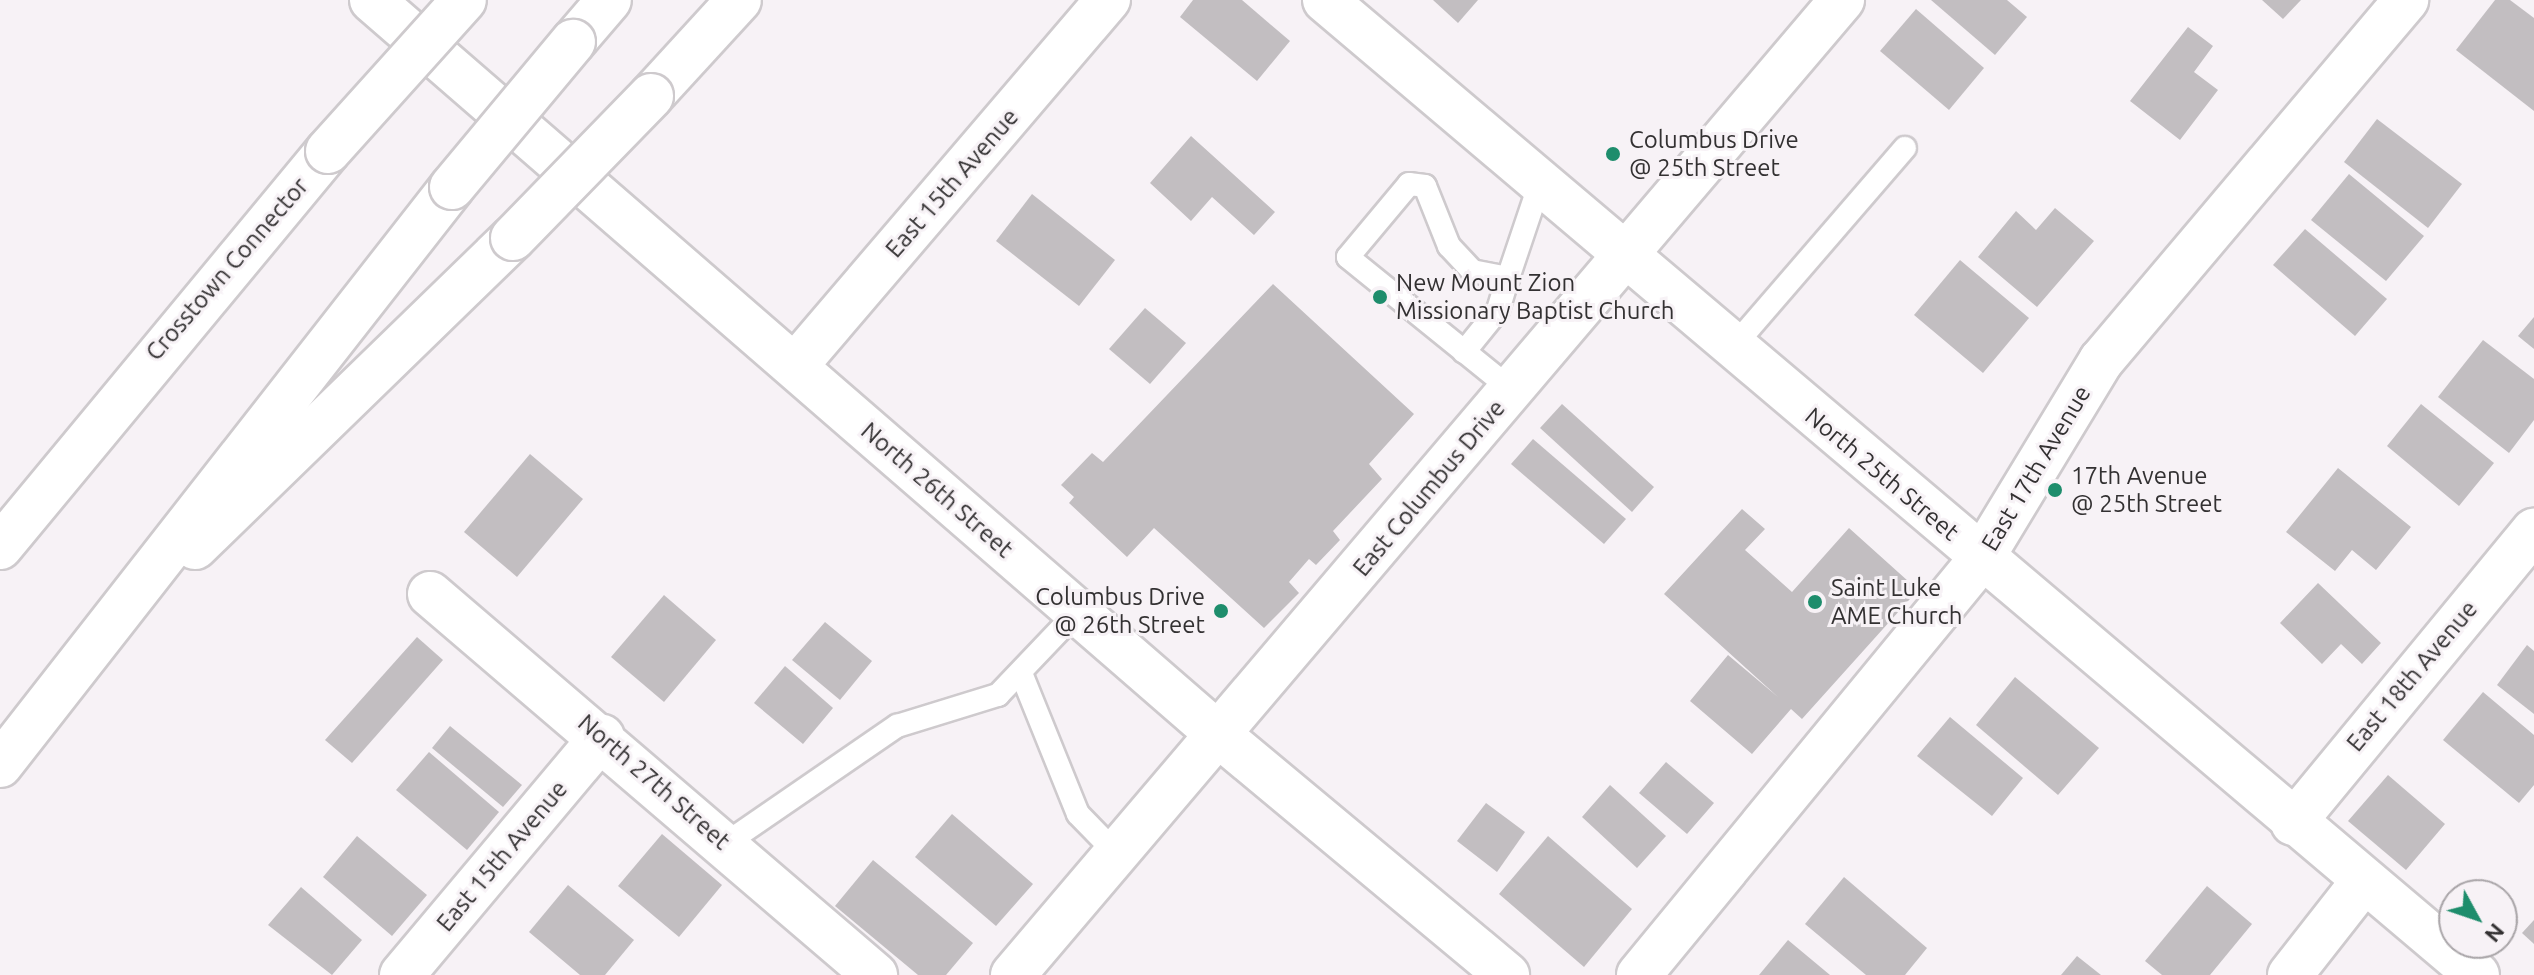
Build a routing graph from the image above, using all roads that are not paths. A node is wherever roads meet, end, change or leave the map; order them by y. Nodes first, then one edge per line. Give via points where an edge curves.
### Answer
1 (372, 0) edge
2 (464, 0) edge
3 (609, 0) edge
4 (739, 0) edge
5 (1108, 0) edge
6 (1325, 0) edge
7 (1842, 0) edge
8 (2406, 0) edge
9 (1905, 148) dead end
10 (1540, 183) junction
11 (1626, 256) junction
12 (1508, 278) junction
13 (1733, 347) junction
14 (1464, 352) junction
15 (795, 366) junction
16 (1512, 390) junction
17 (2534, 531) edge
18 (0, 547) edge
19 (1981, 559) junction
20 (430, 594) dead end
21 (1077, 612) junction
22 (88, 647) junction
23 (1021, 673) junction
24 (1219, 735) junction
25 (602, 737) junction
26 (0, 765) edge
27 (2293, 823) junction
28 (725, 844) junction
29 (1117, 854) junction
30 (2363, 882) junction
31 (402, 975) edge
32 (875, 975) edge
33 (1013, 975) edge
34 (1507, 975) edge
35 (1639, 975) edge
36 (2290, 975) edge
37 (2477, 975) edge

1 - 15 main road, North 26th Street
2 - 18 main road, Crosstown Connector, bridge via 328,151
3 - 22 main road, bridge via 452,187
4 - 22 main road, bridge via 399,356
5 - 15 main road, East 15th Avenue
6 - 10 main road, North 25th Street
7 - 11 main road, East Columbus Drive
8 - 19 main road, East 17th Avenue via 2101,361
9 - 13 lane
10 - 11 main road, North 25th Street
10 - 12 lane
11 - 13 main road, North 25th Street
11 - 16 main road, East Columbus Drive
12 - 14 lane via 1498,310
12 - 14 lane via 1472,271 1449,246 1425,186 1409,184 1348,257
13 - 19 main road, North 25th Street
14 - 16 lane
15 - 21 main road, North 26th Street
16 - 24 main road, East Columbus Drive
17 - 27 main road, East 18th Avenue
19 - 27 main road, North 25th Street
19 - 35 main road, East 17th Avenue
20 - 25 main road, North 27th Street
21 - 23 lane
21 - 24 main road, North 26th Street
22 - 26 main road
23 - 28 lane via 998,695 876,738
23 - 29 lane via 1078,814
24 - 29 main road, East Columbus Drive
24 - 34 main road, North 26th Street
25 - 28 main road, North 27th Street
25 - 31 main road, East 15th Avenue
27 - 30 main road, North 25th Street
28 - 32 main road, North 27th Street
29 - 33 main road, East Columbus Drive
30 - 36 main road
30 - 37 main road, North 25th Street

